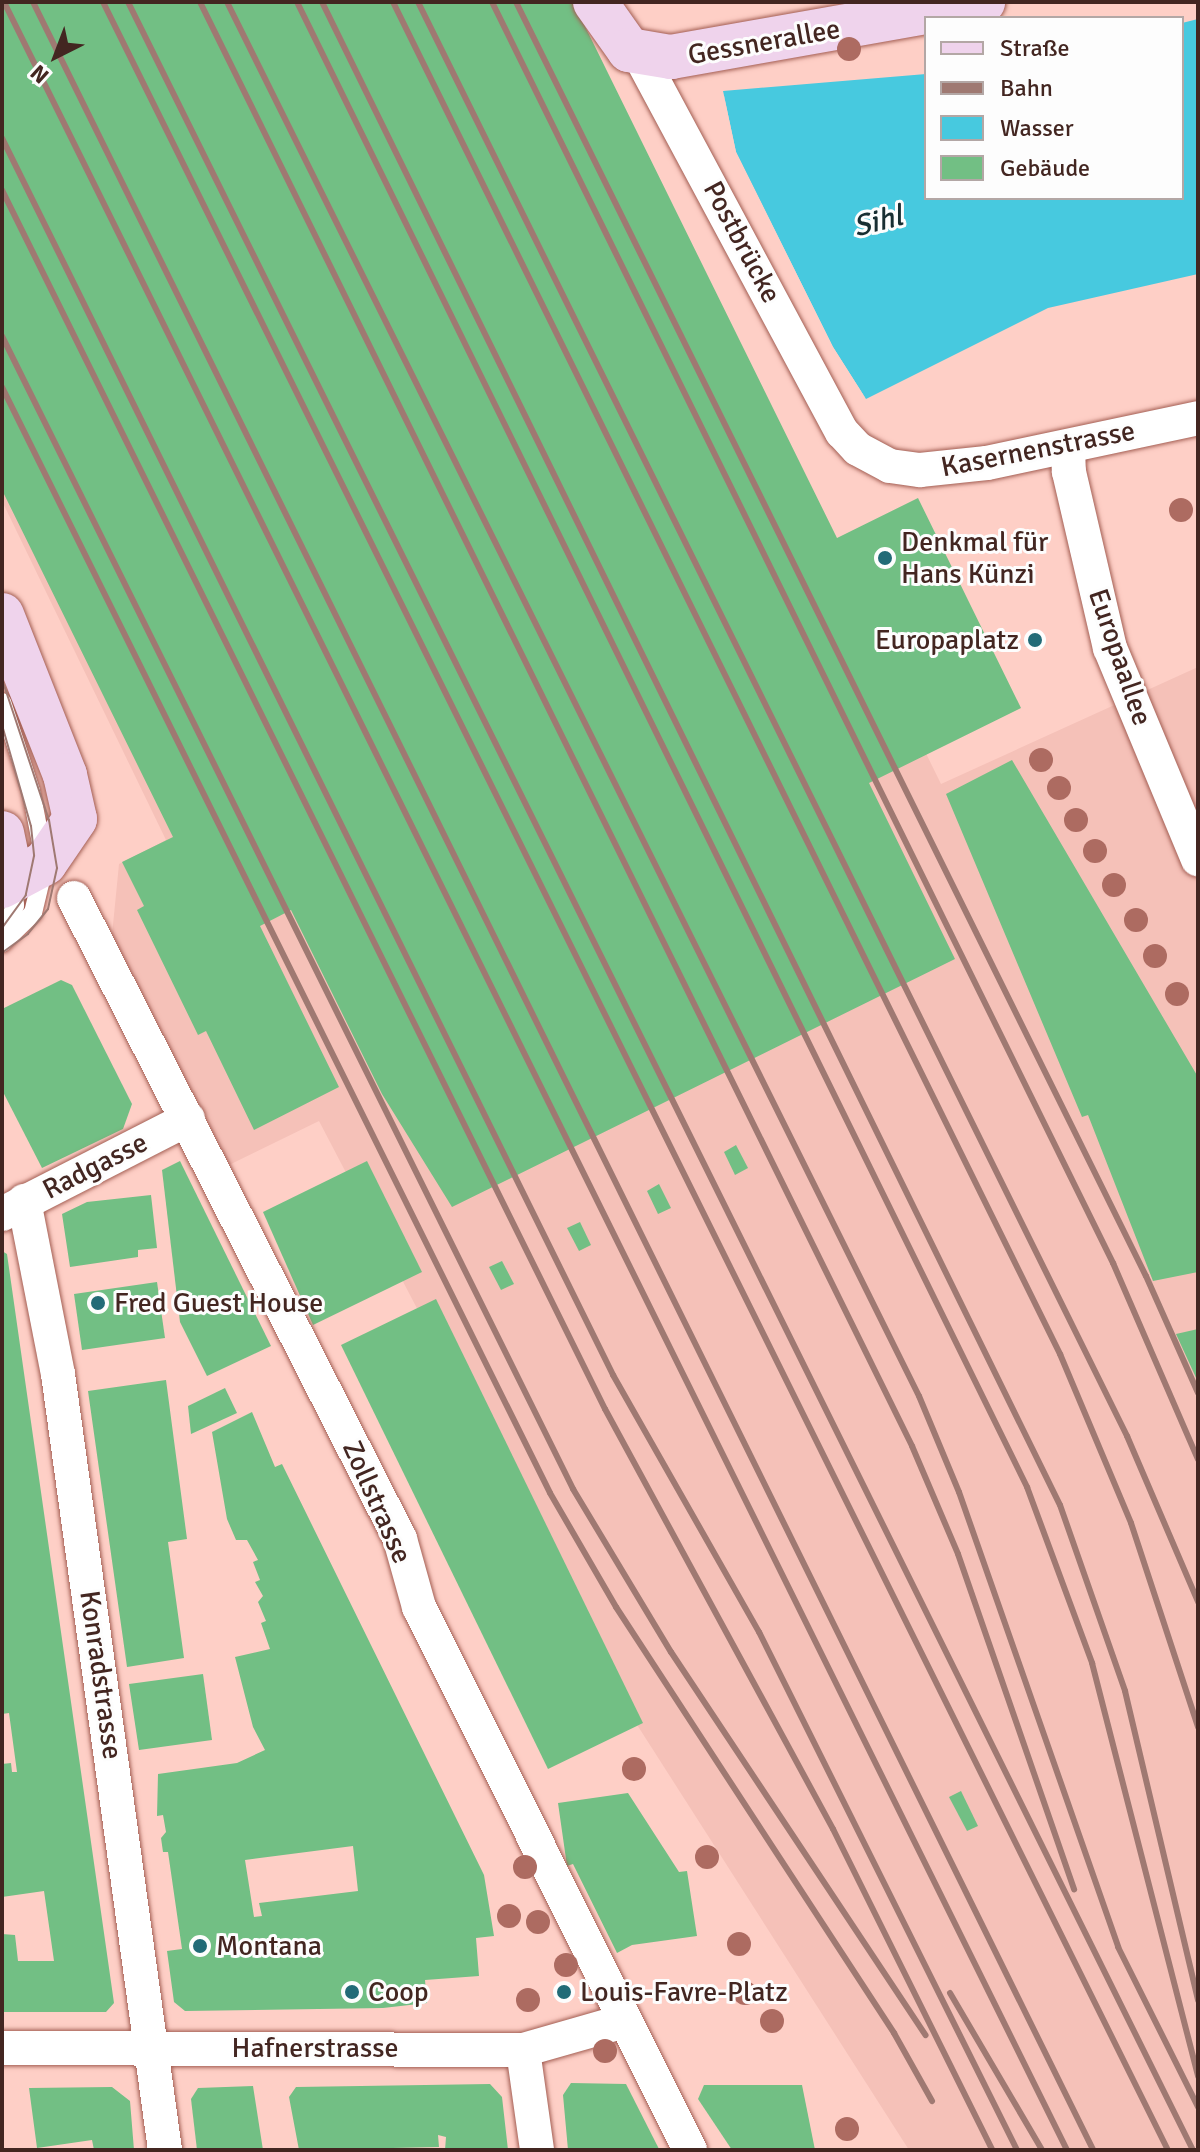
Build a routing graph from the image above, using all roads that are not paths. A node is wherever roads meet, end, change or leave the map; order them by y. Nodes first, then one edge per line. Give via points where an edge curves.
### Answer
1 (983, 2) edge
2 (598, 3) edge
3 (639, 54) junction
4 (1198, 418) edge
5 (842, 432) joint
6 (1068, 447) junction
7 (2, 615) edge
8 (2, 702) edge
9 (48, 783) junction
10 (2, 833) edge
11 (1198, 859) edge
12 (20, 877) edge
13 (74, 898) joint
14 (2, 940) edge
15 (188, 1119) junction
16 (13, 1207) edge
17 (625, 2021) junction
18 (2, 2048) edge
19 (153, 2048) junction
20 (523, 2050) junction
21 (165, 2150) edge
22 (537, 2150) edge
23 (690, 2150) edge

1 - 3 street, Gessnerallee via 715,53
2 - 3 street via 619,40
3 - 5 street, Postbrücke
4 - 6 street, Kasernenstrasse
5 - 6 street, Kasernenstrasse via 858,449 890,466 920,470
6 - 11 street, Europaallee via 1069,472 1110,648
7 - 9 street
8 - 9 lane
9 - 12 street via 75,819
10 - 12 street
12 - 13 lane, Zollstrasse
12 - 14 lane
12 - 14 lane via 33,913
13 - 15 street, Zollstrasse
15 - 16 street, Radgasse
15 - 17 street, Zollstrasse via 400,1539 419,1607
16 - 19 street, Konradstrasse via 58,1374
17 - 20 street, Hafnerstrasse
17 - 23 street, Zollstrasse
18 - 19 street, Hafnerstrasse
19 - 20 street, Hafnerstrasse
19 - 21 street, Konradstrasse
20 - 22 street

